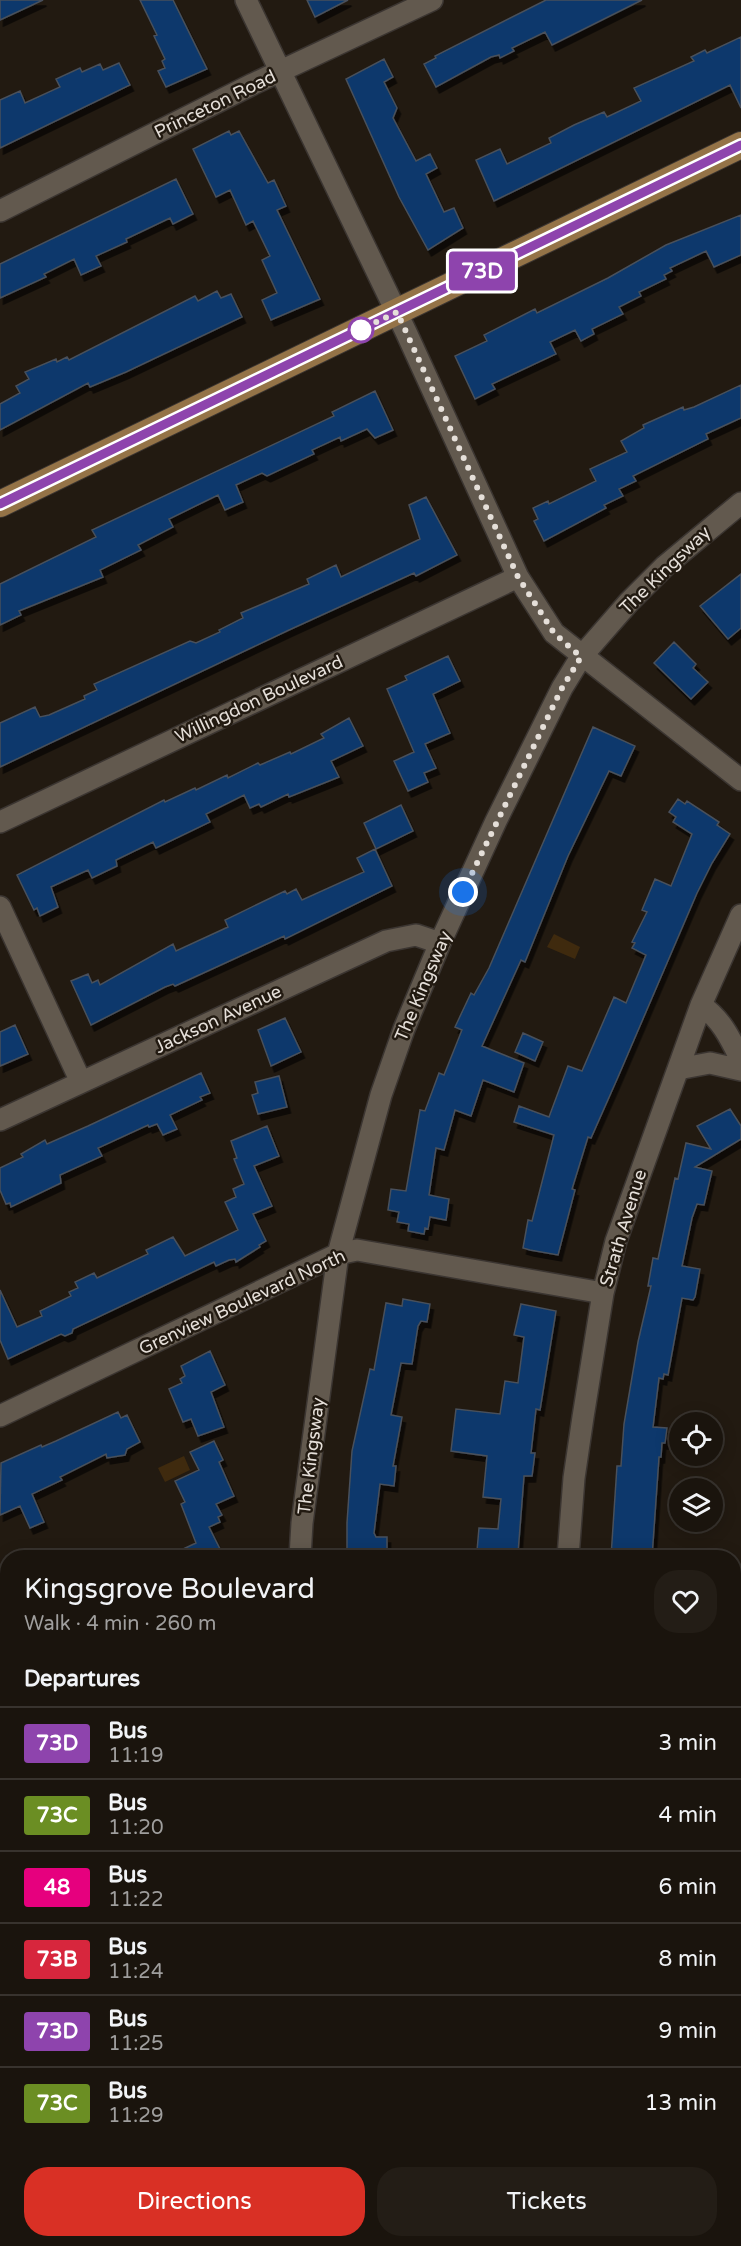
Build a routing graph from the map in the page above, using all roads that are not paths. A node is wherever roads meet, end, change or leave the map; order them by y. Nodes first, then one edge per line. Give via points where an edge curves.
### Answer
1 (246, 0) edge
2 (432, 0) edge
3 (282, 71) junction
4 (741, 145) edge
5 (0, 211) edge
6 (397, 312) junction
7 (741, 503) edge
8 (0, 504) edge
9 (518, 577) junction
10 (581, 657) junction
11 (741, 780) edge
12 (0, 822) edge
13 (0, 907) edge
14 (741, 915) edge
15 (440, 943) junction
16 (701, 1005) junction
17 (741, 1060) edge
18 (678, 1069) junction
19 (741, 1070) edge
20 (81, 1082) junction
21 (0, 1120) edge
22 (338, 1254) junction
23 (603, 1293) junction
24 (0, 1416) edge
25 (300, 1550) edge
26 (569, 1550) edge

1 - 3 street
2 - 3 street, Princeton Road
3 - 5 street, Princeton Road
3 - 6 street
4 - 6 main road
6 - 8 main road
6 - 9 street
7 - 10 street, The Kingsway via 665,566
9 - 10 street via 554,633
9 - 12 street, Willingdon Boulevard
10 - 11 street
10 - 15 street, The Kingsway via 496,821
13 - 20 street
14 - 16 street, Strath Avenue
15 - 20 street, Jackson Avenue via 416,935 386,941
15 - 22 street, The Kingsway via 381,1095
16 - 17 street via 725,1028
16 - 18 street, Strath Avenue
18 - 19 street via 710,1063
18 - 23 street, Strath Avenue via 616,1240
20 - 21 street, Jackson Avenue
22 - 23 street, Grenview Boulevard North via 371,1251
22 - 24 street, Grenview Boulevard North
22 - 25 street, The Kingsway
23 - 26 street, Strath Avenue via 574,1478

